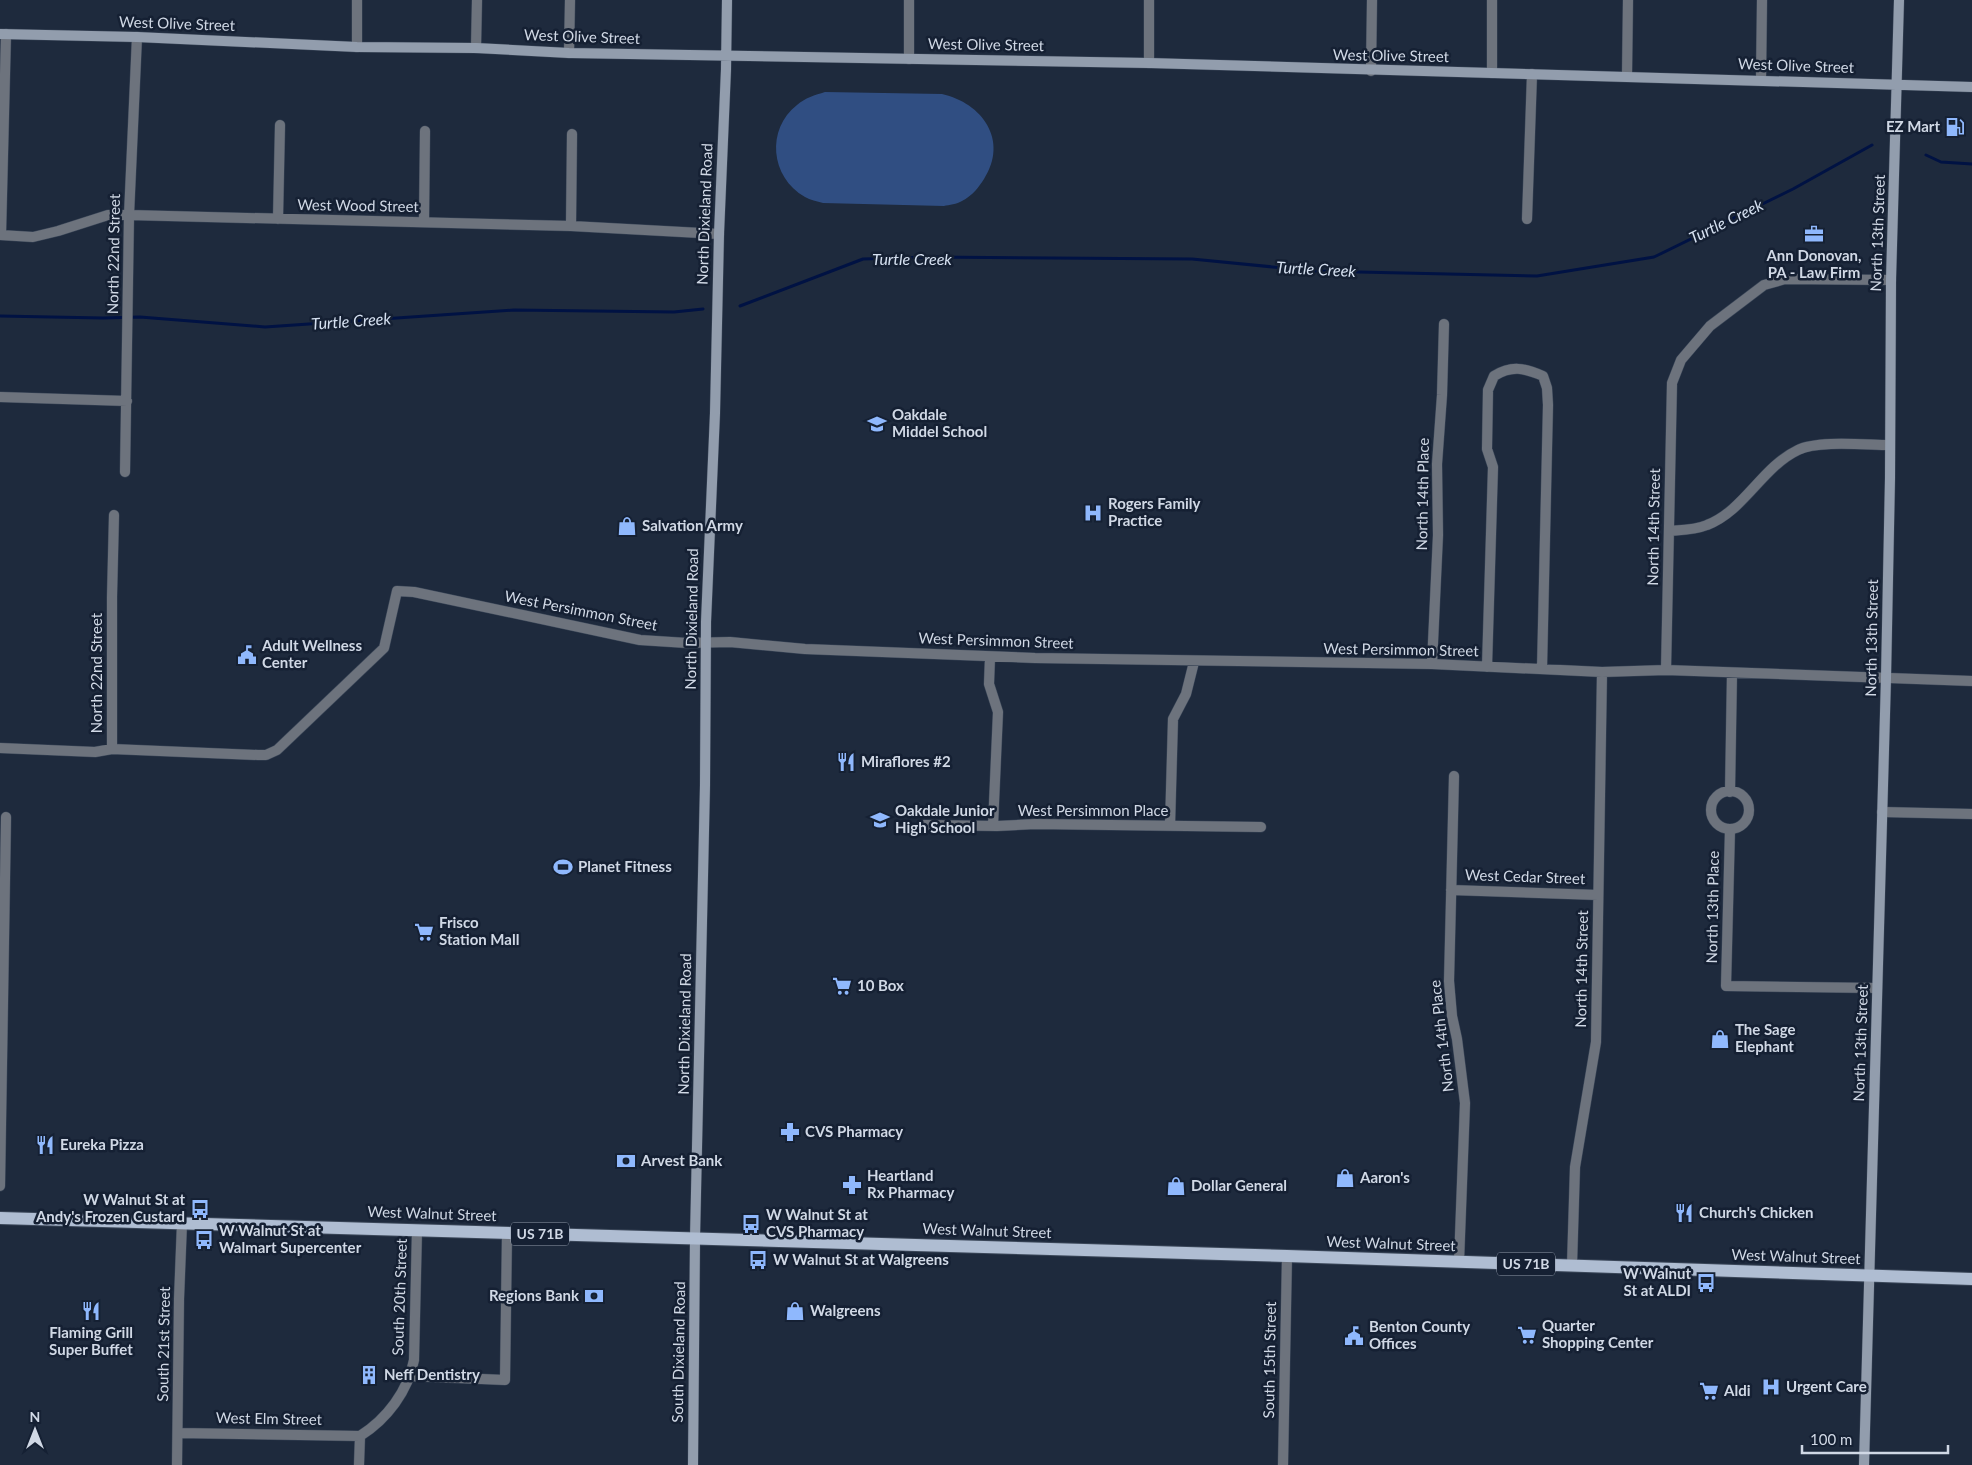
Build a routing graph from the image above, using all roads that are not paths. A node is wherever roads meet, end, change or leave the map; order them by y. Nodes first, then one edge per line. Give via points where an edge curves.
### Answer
1 (357, 0) edge
2 (477, 0) edge
3 (570, 0) edge
4 (727, 0) edge
5 (909, 0) edge
6 (1149, 0) edge
7 (1372, 0) edge
8 (1492, 0) edge
9 (1628, 0) edge
10 (1762, 0) edge
11 (1899, 0) edge
12 (3, 34) edge
13 (137, 37) junction
14 (356, 47) junction
15 (476, 48) junction
16 (569, 53) junction
17 (727, 56) junction
18 (909, 59) junction
19 (1149, 63) junction
20 (1371, 71) junction
21 (1492, 73) junction
22 (1532, 74) junction
23 (1627, 76) junction
24 (1761, 80) junction
25 (1897, 84) junction
26 (1972, 87) edge
27 (280, 125) dead end
28 (425, 131) dead end
29 (572, 134) dead end
30 (129, 215) junction
31 (278, 219) junction
32 (1527, 219) dead end
33 (424, 222) junction
34 (571, 226) junction
35 (719, 234) junction
36 (0, 235) edge
37 (1891, 280) junction
38 (1444, 324) dead end
39 (0, 396) edge
40 (127, 401) junction
41 (1890, 445) junction
42 (125, 472) dead end
43 (114, 515) dead end
44 (1669, 531) junction
45 (706, 643) junction
46 (990, 656) junction
47 (1194, 662) junction
48 (1432, 664) junction
49 (1487, 667) junction
50 (1542, 669) junction
51 (1666, 670) junction
52 (1602, 672) junction
53 (1732, 673) junction
54 (1886, 678) junction
55 (1972, 681) edge
56 (0, 748) edge
57 (112, 749) junction
58 (1454, 776) dead end
59 (1730, 792) junction
60 (1882, 812) junction
61 (1972, 814) edge
62 (6, 818) dead end
63 (924, 825) dead end
64 (993, 826) junction
65 (1170, 826) junction
66 (1261, 827) dead end
67 (1730, 829) junction
68 (1451, 890) junction
69 (1598, 895) junction
70 (1878, 988) junction
71 (0, 1186) edge
72 (0, 1218) edge
73 (182, 1224) junction
74 (417, 1230) junction
75 (507, 1233) junction
76 (695, 1238) junction
77 (1287, 1256) junction
78 (1459, 1262) junction
79 (1572, 1265) junction
80 (1869, 1276) junction
81 (1972, 1279) edge
82 (411, 1376) junction
83 (178, 1433) junction
84 (360, 1436) junction
85 (177, 1465) edge
86 (359, 1465) edge
87 (693, 1465) edge
88 (1283, 1465) edge
89 (1864, 1465) edge

1 - 14 street
2 - 15 street
3 - 16 street
4 - 17 main road, North Dixieland Road
5 - 18 street
6 - 19 street
7 - 20 street
8 - 21 street
9 - 23 street
10 - 24 street
11 - 25 main road, North 13th Street
12 - 13 main road, West Olive Street
12 - 36 street
13 - 14 main road, West Olive Street
13 - 30 street, North 22nd Street
14 - 15 main road, West Olive Street
15 - 16 main road, West Olive Street
16 - 17 main road, West Olive Street
17 - 18 main road, West Olive Street
17 - 35 main road, North Dixieland Road
18 - 19 main road, West Olive Street
19 - 20 main road, West Olive Street
20 - 21 main road, West Olive Street
21 - 22 main road, West Olive Street
22 - 23 main road, West Olive Street
22 - 32 street
23 - 24 main road, West Olive Street
24 - 25 main road, West Olive Street
25 - 26 main road, West Olive Street
25 - 37 main road, North 13th Street
27 - 31 street
28 - 33 street
29 - 34 street
30 - 31 street, West Wood Street
30 - 36 street, West Wood Street via 108,215 33,237
30 - 40 street, North 22nd Street
31 - 33 street, West Wood Street
33 - 34 street, West Wood Street
34 - 35 street, West Wood Street
35 - 45 main road, North Dixieland Road
37 - 41 main road, North 13th Street
37 - 44 street, North 14th Street via 1786,280 1764,284 1710,326 1681,360 1672,384
38 - 48 street, North 14th Place
39 - 40 street
40 - 42 street, North 22nd Street
41 - 44 street via 1820,445 1798,449 1722,518 1705,526
41 - 54 main road, North 13th Street
43 - 57 street, North 22nd Street
44 - 51 street, North 14th Street
45 - 46 street, West Persimmon Street
45 - 57 street, West Persimmon Street via 640,640 397,591 384,648 277,750 258,755
45 - 76 main road, North Dixieland Road
46 - 47 street, West Persimmon Street
46 - 64 street via 989,684 998,712
47 - 48 street, West Persimmon Street
47 - 65 street via 1186,694 1173,719
48 - 49 street, West Persimmon Street
49 - 50 street, West Persimmon Street
49 - 50 street via 1493,467 1487,449 1488,390 1494,376 1505,369 1526,369 1543,376 1548,405
50 - 52 street, West Persimmon Street
51 - 52 street, West Persimmon Street
51 - 53 street, West Persimmon Street
52 - 69 street, North 14th Street
53 - 54 street, West Persimmon Street
53 - 59 street
54 - 55 street, West Persimmon Street
54 - 60 main road, North 13th Street
56 - 57 street, North 22nd Street via 95,752
58 - 68 street, North 14th Place
59 - 67 street via 1743,797 1748,814 1742,824
59 - 67 street via 1720,794 1711,809 1714,821
60 - 61 street
60 - 70 main road, North 13th Street
62 - 71 street
63 - 64 street, West Persimmon Place
64 - 65 street, West Persimmon Place
65 - 66 street, West Persimmon Place
67 - 70 street, North 13th Place via 1726,986
68 - 69 street, West Cedar Street
68 - 78 street, North 14th Place via 1449,981 1465,1103
69 - 79 street, North 14th Street via 1596,1042 1576,1167
70 - 80 main road, North 13th Street
72 - 73 main road, West Walnut Street / US 71B
73 - 74 main road, West Walnut Street / US 71B
73 - 83 street, South 21st Street
74 - 75 main road, West Walnut Street / US 71B
74 - 82 street, South 20th Street
75 - 76 main road, West Walnut Street / US 71B
75 - 82 street via 505,1380
76 - 77 main road, West Walnut Street / US 71B
76 - 87 main road, South Dixieland Road
77 - 78 main road, West Walnut Street / US 71B
77 - 88 street, South 15th Street
78 - 79 main road, West Walnut Street / US 71B
79 - 80 main road, West Walnut Street / US 71B
80 - 81 main road, West Walnut Street / US 71B
80 - 89 main road, North 13th Street
82 - 84 street, South 20th Street via 386,1413
83 - 84 street, West Elm Street
83 - 85 street, South 21st Street
84 - 86 street

